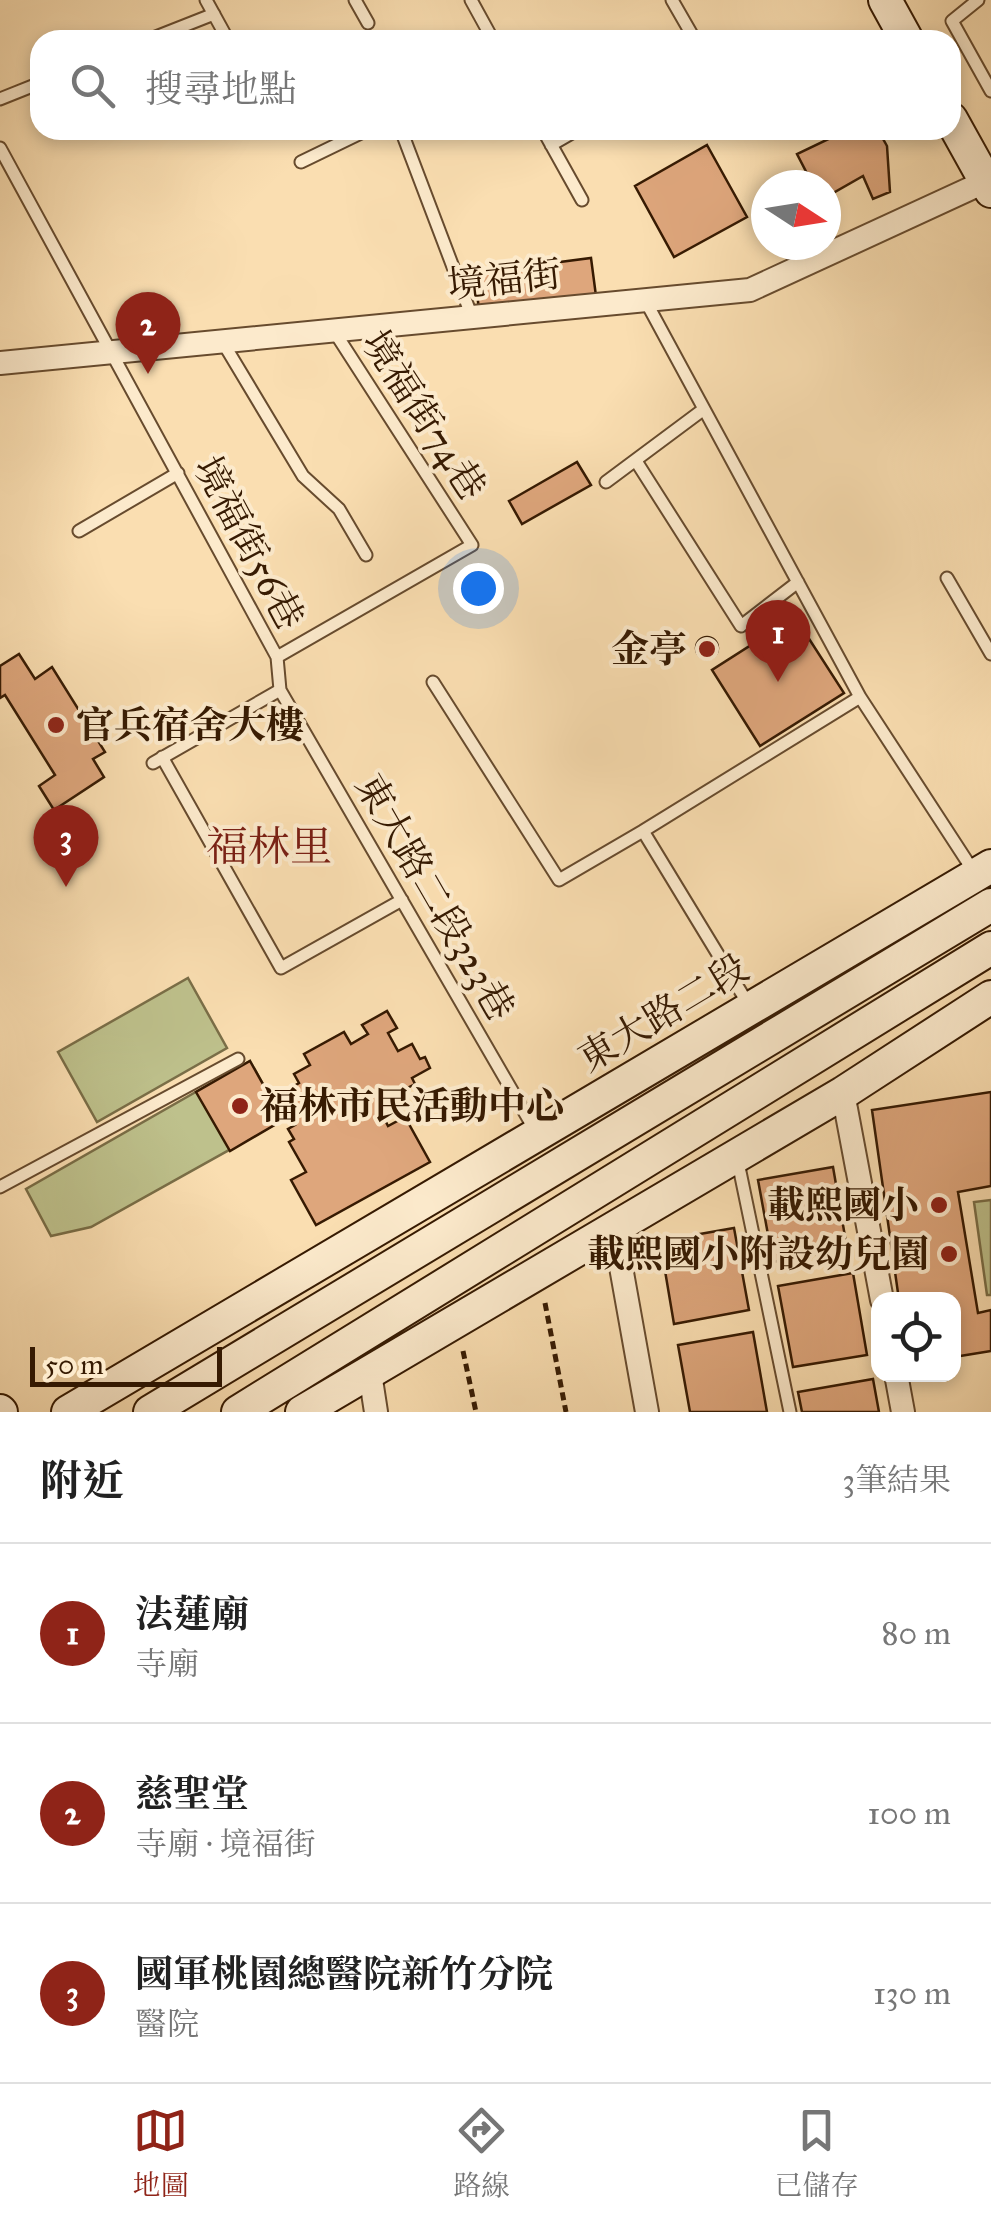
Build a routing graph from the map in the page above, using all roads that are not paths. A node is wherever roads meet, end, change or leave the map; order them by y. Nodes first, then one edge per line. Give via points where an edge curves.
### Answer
1 (206, 0) edge
2 (355, 0) edge
3 (471, 0) edge
4 (672, 0) edge
5 (886, 0) edge
6 (978, 0) edge
7 (214, 14) junction
8 (368, 23) dead end
9 (173, 30) edge
10 (223, 30) edge
11 (488, 30) edge
12 (688, 30) edge
13 (902, 30) edge
14 (957, 30) edge
15 (961, 37) edge
16 (30, 88) edge
17 (991, 91) edge
18 (0, 100) edge
19 (961, 136) edge
20 (346, 140) edge
21 (405, 140) edge
22 (549, 140) edge
23 (558, 140) edge
24 (551, 144) junction
25 (0, 148) edge
26 (301, 162) dead end
27 (989, 184) edge
28 (582, 200) dead end
29 (645, 300) junction
30 (472, 317) junction
31 (334, 331) junction
32 (222, 341) junction
33 (112, 352) junction
34 (0, 363) edge
35 (704, 409) junction
36 (636, 461) junction
37 (178, 473) junction
38 (606, 482) dead end
39 (79, 530) dead end
40 (366, 554) dead end
41 (947, 578) dead end
42 (798, 582) junction
43 (991, 654) edge
44 (277, 657) junction
45 (433, 682) dead end
46 (280, 690) junction
47 (860, 697) junction
48 (643, 831) junction
49 (984, 871) edge
50 (402, 900) junction
51 (991, 905) edge
52 (991, 948) edge
53 (991, 997) edge
54 (750, 1007) junction
55 (238, 1059) dead end
56 (843, 1093) junction
57 (538, 1135) junction
58 (737, 1156) junction
59 (0, 1187) edge
60 (614, 1228) junction
61 (880, 1292) edge
62 (370, 1374) junction
63 (898, 1382) edge
64 (68, 1412) edge
65 (150, 1412) edge
66 (238, 1412) edge
67 (302, 1412) edge
68 (376, 1412) edge
69 (647, 1412) edge
70 (790, 1412) edge
71 (904, 1412) edge

1 - 7 lane
2 - 8 lane
3 - 11 lane
4 - 12 lane
5 - 13 street
6 - 14 lane via 952,21
7 - 9 lane
7 - 10 lane
15 - 17 lane
16 - 18 lane
19 - 27 street
20 - 26 lane
21 - 30 lane
22 - 24 lane
23 - 24 lane
24 - 28 lane
25 - 33 lane, 境福街56巷
27 - 29 street, 境福街 via 750,290
29 - 30 street, 境福街
29 - 35 lane
30 - 31 street, 境福街
31 - 32 street, 境福街
31 - 44 lane, 境福街74巷 via 472,545
32 - 33 street, 境福街
32 - 40 lane via 303,476 339,509
33 - 34 street, 境福街
33 - 37 lane, 境福街56巷
35 - 36 lane
35 - 42 lane
36 - 38 lane
36 - 42 lane via 740,626
37 - 39 lane
37 - 44 lane, 境福街56巷
41 - 43 lane
42 - 47 lane
44 - 46 lane, 境福街56巷
45 - 48 lane via 559,880
46 - 50 lane, 東大路二段323巷
46 - 50 lane, 境福街56巷 via 158,760 281,968
47 - 48 lane
47 - 49 lane
48 - 54 lane
49 - 54 street, 東大路二段
50 - 57 lane, 東大路二段323巷
51 - 65 street, 東大路二段
52 - 66 street
53 - 56 street
54 - 57 street, 東大路二段
55 - 59 lane
56 - 58 street
56 - 61 street
57 - 64 street, 東大路二段
58 - 60 street
58 - 70 lane
60 - 62 street
60 - 69 street
62 - 67 street
62 - 68 street
63 - 71 street

